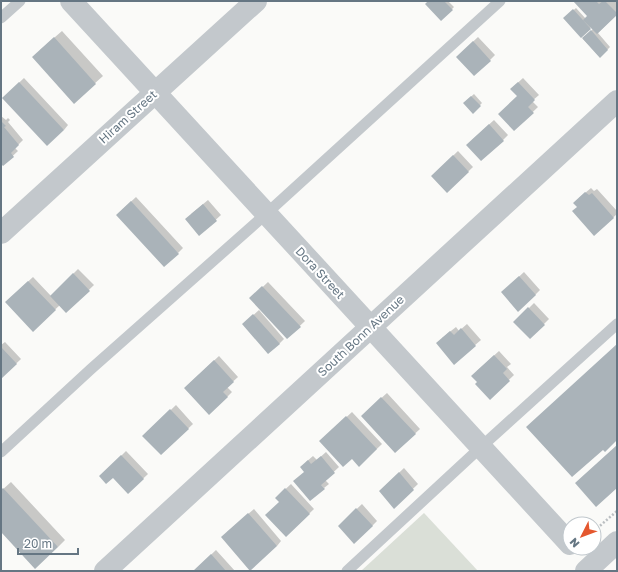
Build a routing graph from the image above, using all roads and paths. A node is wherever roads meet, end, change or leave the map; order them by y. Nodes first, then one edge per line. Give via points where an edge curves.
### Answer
1 (20, 1) edge
2 (71, 1) edge
3 (256, 1) edge
4 (500, 1) edge
5 (1, 18) edge
6 (155, 92) junction
7 (617, 101) edge
8 (266, 214) junction
9 (1, 233) edge
10 (617, 324) edge
11 (370, 327) junction
12 (481, 447) junction
13 (1, 452) edge
14 (617, 511) edge
15 (602, 524) edge
16 (562, 535) edge
17 (617, 542) edge
18 (580, 556) edge
19 (590, 569) edge
20 (105, 571) edge
21 (347, 571) edge

1 - 5 lane
2 - 6 street, Dora Street
3 - 6 street, Hiram Street
4 - 8 lane
6 - 8 street, Dora Street
6 - 9 street, Hiram Street
7 - 11 street, South Bonn Avenue
8 - 11 street, Dora Street
8 - 13 lane
10 - 12 lane
11 - 12 street, Dora Street
11 - 20 street, South Bonn Avenue
12 - 16 street, Dora Street
12 - 21 lane
14 - 15 path
17 - 19 street
18 - 19 street

